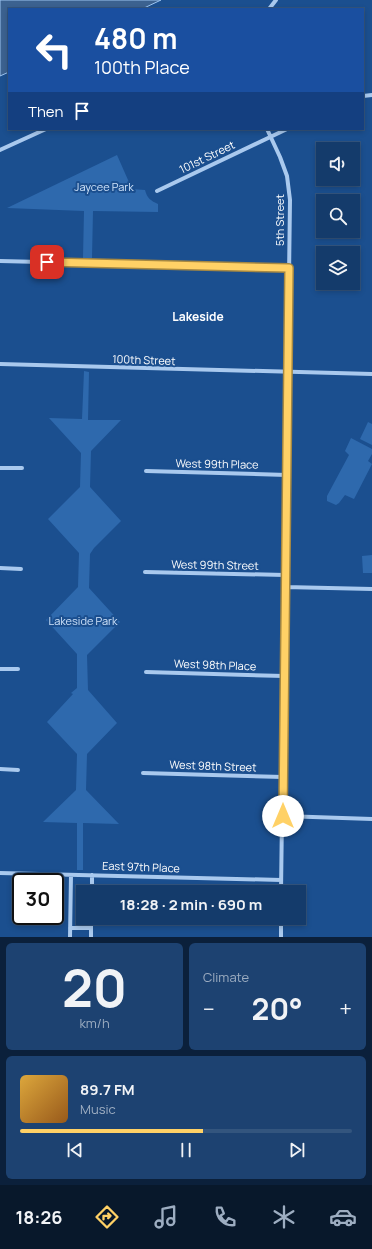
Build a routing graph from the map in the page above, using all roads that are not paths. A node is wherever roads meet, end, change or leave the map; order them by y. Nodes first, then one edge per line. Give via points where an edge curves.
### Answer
1 (276, 0) edge
2 (270, 8) edge
3 (44, 130) edge
4 (268, 130) edge
5 (285, 130) edge
6 (271, 136) junction
7 (0, 150) edge
8 (157, 191) dead end
9 (0, 261) edge
10 (289, 268) junction
11 (0, 364) edge
12 (288, 373) junction
13 (372, 374) edge
14 (0, 468) edge
15 (22, 468) dead end
16 (146, 471) dead end
17 (287, 475) junction
18 (0, 568) edge
19 (21, 569) dead end
20 (145, 572) dead end
21 (285, 576) junction
22 (285, 587) junction
23 (372, 589) edge
24 (0, 669) edge
25 (18, 669) dead end
26 (146, 672) dead end
27 (284, 676) junction
28 (0, 770) edge
29 (18, 770) dead end
30 (143, 773) dead end
31 (283, 778) junction
32 (283, 816) junction
33 (372, 819) edge
34 (0, 873) edge
35 (71, 875) junction
36 (92, 875) junction
37 (282, 880) junction
38 (92, 885) edge
39 (282, 885) edge
40 (281, 925) edge
41 (70, 928) junction
42 (91, 928) joint
43 (70, 937) edge
44 (91, 937) edge
45 (281, 937) edge

1 - 2 street
3 - 7 street
4 - 6 street, 5th Street
5 - 6 street, 101st Street
6 - 8 street, 101st Street
6 - 10 street, 5th Street via 287,176 290,200
9 - 10 street
10 - 12 street, 5th Street
11 - 12 street, 100th Street
12 - 13 street, 100th Street
12 - 17 street, 5th Street
14 - 15 street
16 - 17 street, West 99th Place
17 - 21 street, 5th Street
18 - 19 street
20 - 21 street, West 99th Street
21 - 22 street, 5th Street
22 - 23 street
22 - 27 street, 5th Street
24 - 25 street
26 - 27 street, West 98th Place
27 - 31 street, 5th Street
28 - 29 street
30 - 31 street, West 98th Street
31 - 32 street, 5th Street
32 - 33 street
32 - 37 street, 5th Street
34 - 35 street, East 97th Place
35 - 36 street, East 97th Place
35 - 41 street
36 - 37 street, East 97th Place
36 - 38 street
37 - 39 street, 5th Street
40 - 45 street
41 - 42 street
41 - 43 street
42 - 44 street

